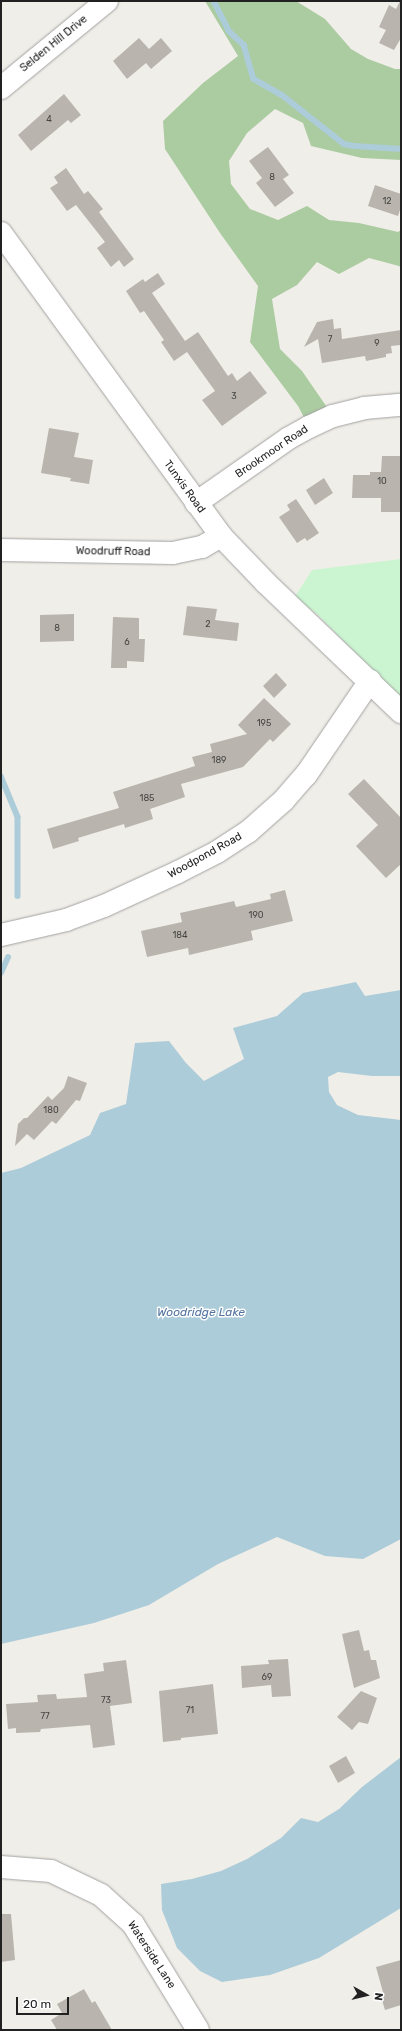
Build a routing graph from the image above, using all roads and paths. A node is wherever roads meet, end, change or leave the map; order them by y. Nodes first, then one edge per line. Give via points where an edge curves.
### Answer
1 (107, 1) edge
2 (1, 88) edge
3 (1, 233) edge
4 (401, 405) edge
5 (196, 503) junction
6 (221, 536) junction
7 (1, 550) edge
8 (370, 681) junction
9 (401, 712) edge
10 (1, 934) edge
11 (1, 1867) edge
12 (198, 2030) edge

1 - 2 street, Selden Hill Drive
3 - 5 street, Tunxis Road
4 - 5 street, Brookmoor Road via 364,408 333,416 309,427 289,438
5 - 6 street, Tunxis Road
6 - 7 street, Woodruff Road via 202,547 173,553
6 - 8 street, Tunxis Road via 261,578
8 - 9 street, Tunxis Road
8 - 10 street, Woodpond Road via 306,775 283,801 248,832 198,862 104,906 66,920
11 - 12 street, Waterside Lane via 51,1871 101,1895 133,1924

